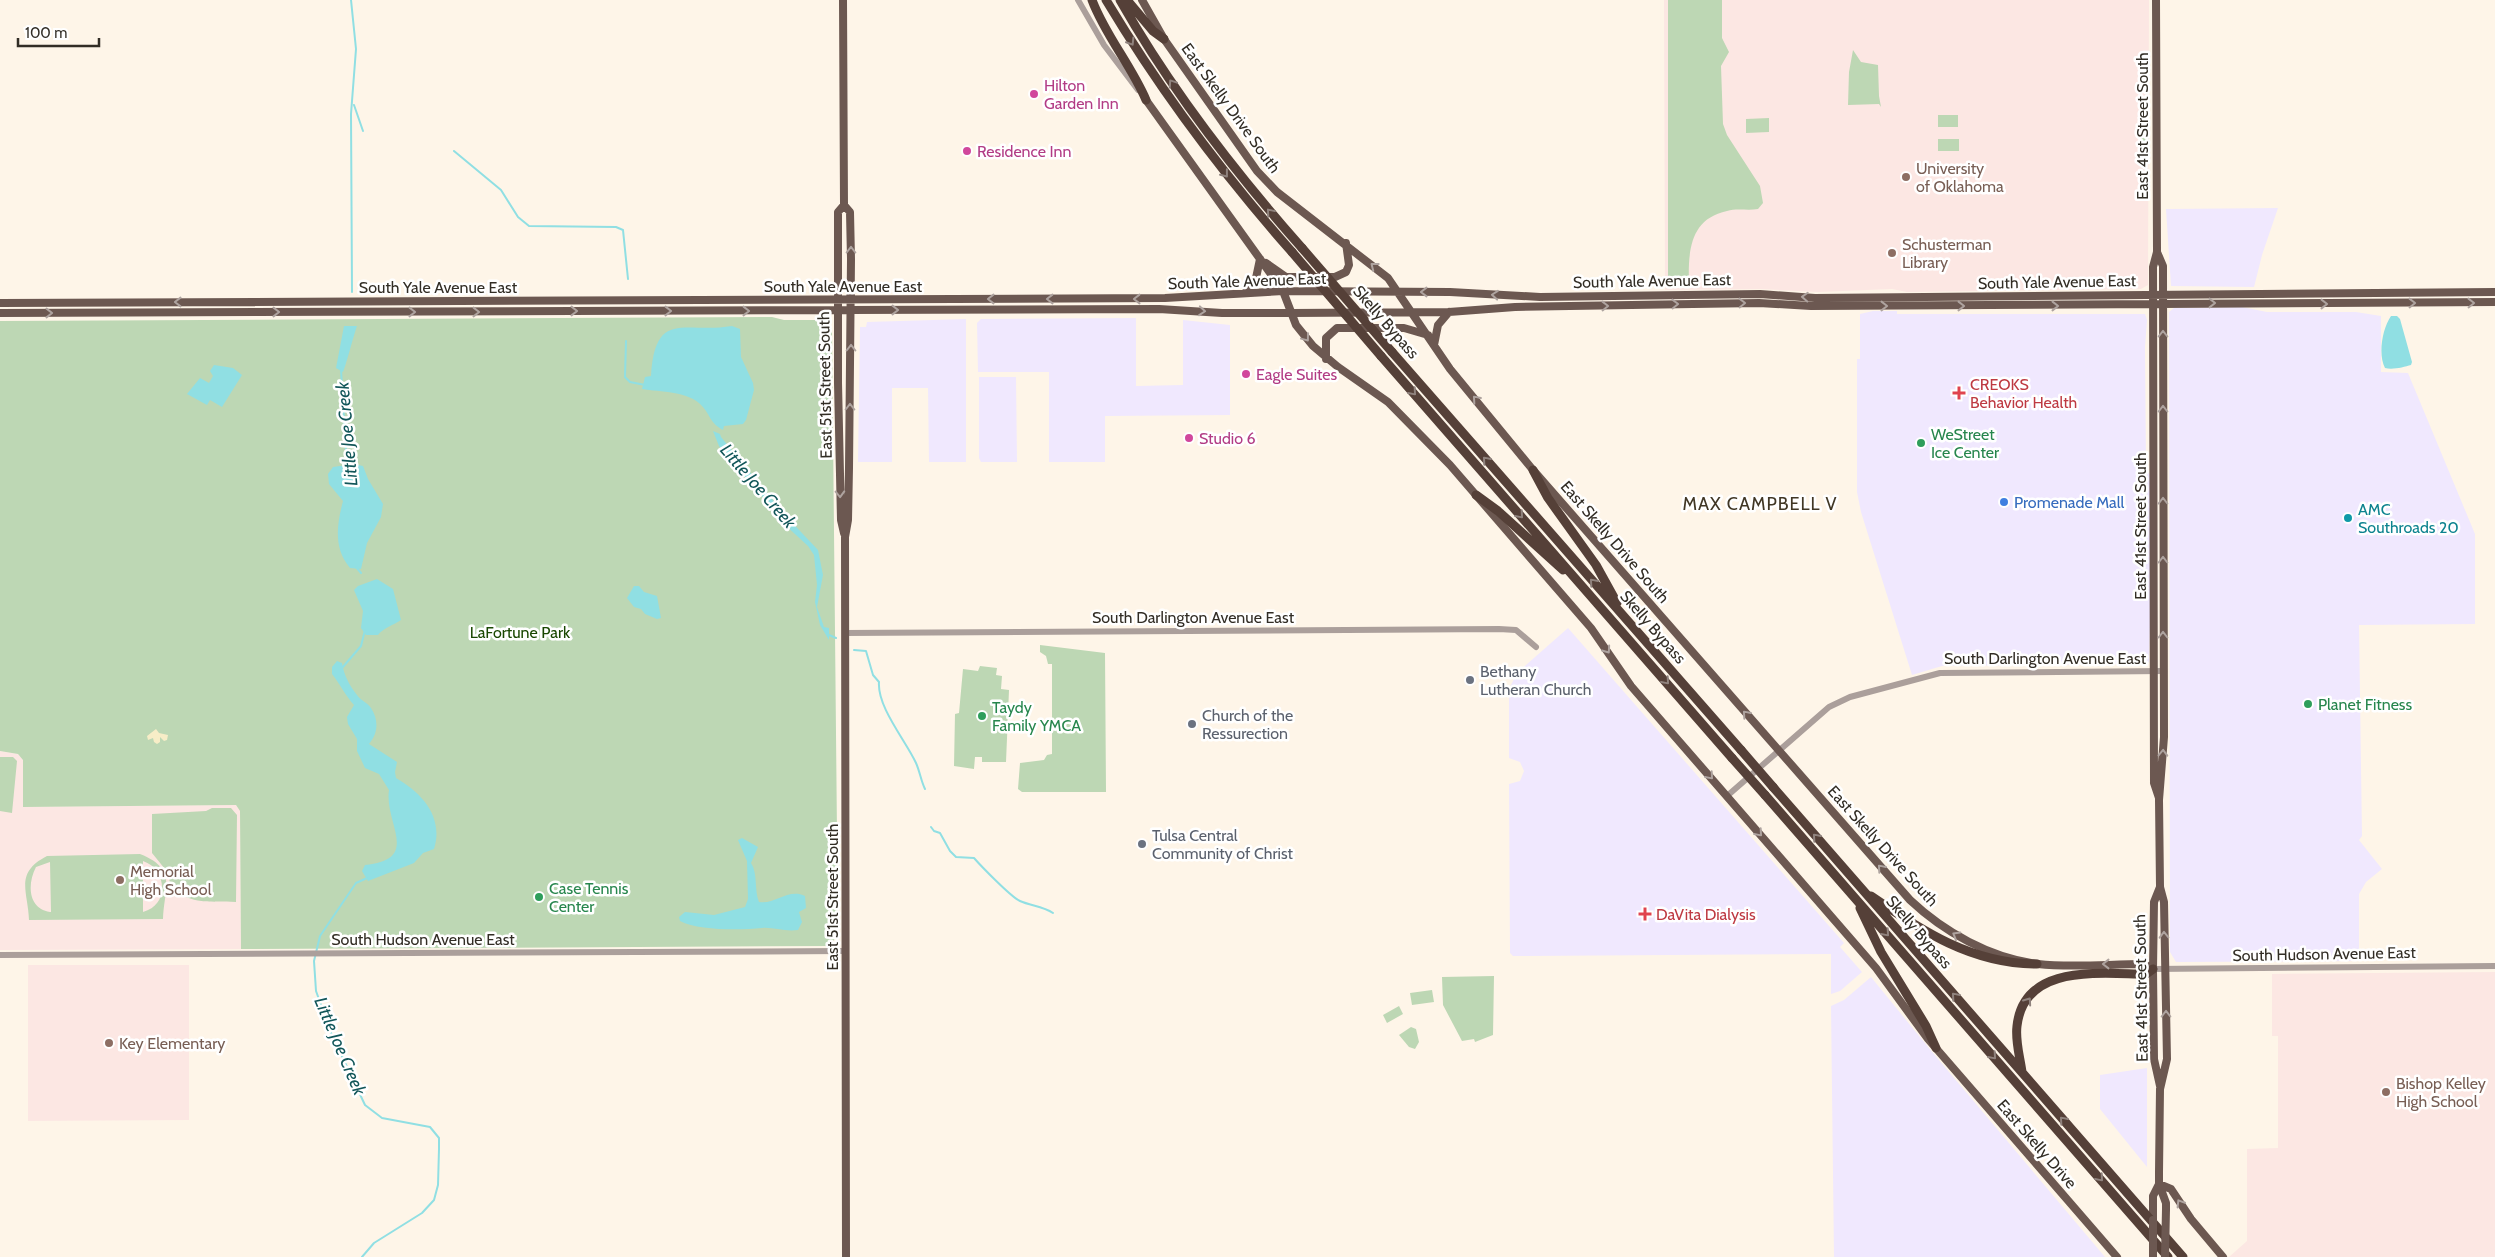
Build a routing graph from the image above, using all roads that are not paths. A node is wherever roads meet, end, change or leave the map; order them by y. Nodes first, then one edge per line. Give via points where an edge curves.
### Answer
1 (843, 0) edge
2 (1078, 0) edge
3 (1092, 0) edge
4 (1106, 0) edge
5 (1120, 0) edge
6 (1127, 0) edge
7 (1142, 0) edge
8 (2156, 0) edge
9 (1164, 39) junction
10 (1146, 100) junction
11 (844, 205) junction
12 (1346, 243) junction
13 (2158, 252) junction
14 (1258, 256) junction
15 (1283, 291) junction
16 (1399, 292) junction
17 (2495, 292) edge
18 (1245, 293) junction
19 (1693, 294) junction
20 (2153, 294) junction
21 (2163, 294) junction
22 (1540, 296) junction
23 (2028, 296) junction
24 (1853, 297) junction
25 (1165, 298) junction
26 (1182, 298) junction
27 (972, 299) junction
28 (1080, 299) junction
29 (838, 300) junction
30 (851, 300) junction
31 (2495, 302) edge
32 (0, 303) edge
33 (1693, 304) junction
34 (2153, 304) junction
35 (2163, 304) junction
36 (1539, 306) junction
37 (1853, 306) junction
38 (2015, 306) junction
39 (1080, 309) junction
40 (1165, 309) junction
41 (1182, 309) junction
42 (838, 310) junction
43 (851, 310) junction
44 (972, 310) junction
45 (1413, 312) junction
46 (1449, 312) junction
47 (0, 313) edge
48 (1292, 313) junction
49 (1428, 335) junction
50 (1434, 345) junction
51 (1326, 359) junction
52 (2153, 454) junction
53 (2163, 458) junction
54 (2153, 462) junction
55 (1533, 470) junction
56 (1476, 495) junction
57 (845, 537) junction
58 (2154, 580) junction
59 (2164, 580) junction
60 (1588, 592) junction
61 (1626, 618) junction
62 (845, 633) junction
63 (1536, 647) dead end
64 (2154, 671) junction
65 (2163, 671) junction
66 (1778, 750) junction
67 (1727, 796) junction
68 (2159, 800) junction
69 (1860, 887) junction
70 (2160, 887) junction
71 (1854, 897) junction
72 (845, 951) junction
73 (0, 955) edge
74 (2037, 964) junction
75 (2495, 966) edge
76 (2166, 968) junction
77 (2153, 969) junction
78 (1936, 1048) junction
79 (2022, 1072) junction
80 (2160, 1089) junction
81 (2159, 1184) junction
82 (846, 1257) edge
83 (2117, 1257) edge
84 (2153, 1257) edge
85 (2167, 1257) edge
86 (2183, 1257) edge
87 (2223, 1257) edge

1 - 11 main road, East 51st Street South
2 - 10 street via 1104,44
3 - 10 highway via 1135,74
4 -> 60 highway, Skelly Bypass, bridge via 1151,72 1226,175
61 -> 5 highway, Skelly Bypass, bridge via 1302,248 1206,132
6 - 9 highway
7 - 9 main road, East Skelly Drive South
8 - 13 main road, East 41st Street South
9 - 12 main road, East Skelly Drive South via 1264,179
10 - 14 main road
11 - 29 main road, East 51st Street South via 838,212
30 -> 11 main road, East 51st Street South via 850,212
12 - 14 main road via 1349,265 1346,272 1336,277 1286,277
16 -> 12 main road, East Skelly Drive South via 1381,271
13 - 20 main road, East 41st Street South via 2153,267
13 - 21 main road, East 41st Street South via 2163,266
14 - 15 main road
14 - 18 main road via 1256,278
15 - 16 main road, South Yale Avenue East
15 - 18 main road, South Yale Avenue East
15 - 48 main road
22 -> 16 main road, South Yale Avenue East
16 - 45 main road, East Skelly Drive South
17 - 21 main road, South Yale Avenue East via 2418,295
18 - 26 main road, South Yale Avenue East
19 - 22 main road, South Yale Avenue East
24 -> 19 main road, South Yale Avenue East
19 - 33 main road
20 - 21 main road, South Yale Avenue East
20 - 23 main road, South Yale Avenue East
20 - 34 main road, East 41st Street South
21 - 35 main road, East 41st Street South
22 - 36 main road
23 - 24 main road, South Yale Avenue East
23 - 38 main road
24 - 37 main road
25 - 26 main road, South Yale Avenue East
25 -> 28 main road, South Yale Avenue East
25 - 40 main road
26 - 41 main road
28 -> 27 main road, South Yale Avenue East
27 - 30 main road, South Yale Avenue East
27 - 44 main road
28 - 39 main road
29 - 30 main road, South Yale Avenue East
29 -> 32 main road, South Yale Avenue East
29 - 42 main road, East 51st Street South
30 - 43 main road, East 51st Street South
35 -> 31 main road, South Yale Avenue East
36 -> 33 main road, South Yale Avenue East
33 -> 37 main road, South Yale Avenue East
34 - 35 main road, South Yale Avenue East
38 -> 34 main road, South Yale Avenue East
34 - 52 main road, East 41st Street South
53 -> 35 main road, East 41st Street South
36 - 46 main road, South Yale Avenue East
37 -> 38 main road, South Yale Avenue East
39 - 40 main road, South Yale Avenue East
39 - 44 main road, South Yale Avenue East
40 - 41 main road, South Yale Avenue East
41 -> 48 main road, South Yale Avenue East via 1222,313
42 - 43 main road, South Yale Avenue East
47 -> 42 main road, South Yale Avenue East
42 -> 57 main road, East 51st Street South via 841,520
43 -> 44 main road, South Yale Avenue East
57 -> 43 main road, East 51st Street South via 848,520
45 - 46 main road, South Yale Avenue East
45 - 48 main road, South Yale Avenue East
45 - 49 main road, East Skelly Drive South
46 - 50 main road via 1438,325
48 -> 51 main road via 1296,325
49 - 50 main road, East Skelly Drive South
49 - 51 main road via 1404,328 1337,328 1326,338
55 -> 50 main road, East Skelly Drive South
51 - 56 main road via 1400,412
52 - 53 main road
52 - 54 main road, East 41st Street South
53 - 54 main road
59 -> 53 main road, East 41st Street South
54 - 58 main road, East 41st Street South
55 - 61 highway via 1548,498 1596,565
66 -> 55 main road, East Skelly Drive South
56 - 60 highway
56 -> 67 main road via 1591,628 1631,686
57 - 62 main road, East 51st Street South
58 - 59 main road
58 - 64 main road, East 41st Street South
65 -> 59 main road, East 41st Street South
60 -> 71 highway, Skelly Bypass, bridge
69 -> 61 highway, Skelly Bypass, bridge
62 - 63 street, South Darlington Avenue East via 1499,629 1516,630
62 - 72 main road, East 51st Street South
64 - 65 street, South Darlington Avenue East
64 - 66 street, South Darlington Avenue East via 1934,674 1834,703
64 - 68 main road, East 41st Street South via 2154,783
68 -> 65 main road, East 41st Street South
66 - 67 street, South Darlington Avenue East
74 -> 66 main road, East Skelly Drive South via 1968,942 1927,916
67 -> 78 main road via 1876,968
68 - 70 main road, East 41st Street South
69 - 74 highway via 1947,944 1997,960
79 -> 69 highway, Skelly Bypass
76 -> 70 main road, East 41st Street South via 2164,902
70 - 77 main road, East 41st Street South via 2154,902
71 - 78 highway via 1880,952
71 -> 85 highway, Skelly Bypass
72 - 73 street, South Hudson Avenue East
72 - 82 main road, East 51st Street South
77 -> 74 main road, East Skelly Drive South via 2144,964
75 - 76 street, South Hudson Avenue East
76 - 77 street, South Hudson Avenue East
80 -> 76 main road, East 41st Street South via 2167,1059
79 -> 77 highway via 2018,1018 2038,988 2072,974 2146,974
77 - 80 main road, East 41st Street South via 2154,1059
78 - 83 main road, East Skelly Drive
86 -> 79 highway, Skelly Bypass
80 - 81 main road, East 41st Street South
81 - 84 main road, East 41st Street South, bridge via 2154,1196
81 - 85 main road, East 41st Street South, bridge via 2166,1203
87 -> 81 main road via 2171,1189

